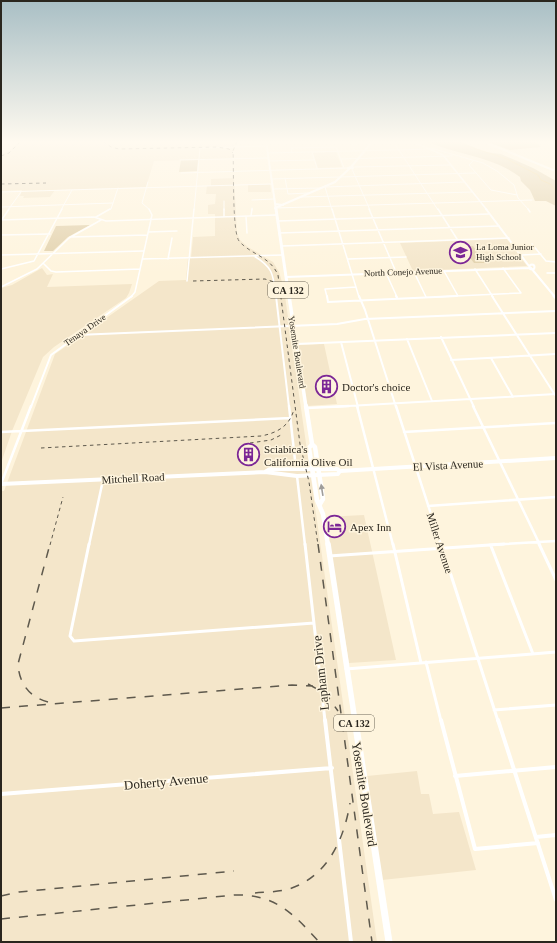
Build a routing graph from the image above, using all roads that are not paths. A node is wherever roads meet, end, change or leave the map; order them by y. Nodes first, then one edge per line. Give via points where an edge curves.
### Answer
1 (234, 185) edge
2 (272, 185) edge
3 (286, 185) edge
4 (327, 185) edge
5 (389, 185) edge
6 (422, 185) edge
7 (466, 185) edge
8 (487, 185) edge
9 (513, 185) edge
10 (196, 186) junction
11 (358, 186) junction
12 (146, 187) junction
13 (324, 187) junction
14 (118, 188) junction
15 (273, 189) junction
16 (287, 189) junction
17 (72, 190) junction
18 (21, 191) junction
19 (1, 192) edge
20 (472, 192) junction
21 (309, 193) junction
22 (427, 194) junction
23 (517, 195) junction
24 (362, 196) junction
25 (300, 197) junction
26 (328, 197) junction
27 (274, 198) junction
28 (252, 200) dead end
29 (532, 200) dead end
30 (224, 201) dead end
31 (520, 201) junction
32 (480, 202) junction
33 (113, 203) junction
34 (275, 204) junction
35 (434, 204) junction
36 (65, 205) junction
37 (283, 205) junction
38 (1, 206) edge
39 (11, 206) junction
40 (280, 206) junction
41 (367, 206) junction
42 (331, 207) junction
43 (252, 208) dead end
44 (275, 208) junction
45 (284, 209) junction
46 (530, 212) dead end
47 (490, 214) junction
48 (276, 215) junction
49 (441, 215) junction
50 (246, 216) junction
51 (251, 216) junction
52 (96, 217) junction
53 (224, 217) junction
54 (58, 218) junction
55 (193, 218) junction
56 (372, 218) junction
57 (335, 219) junction
58 (1, 220) edge
59 (101, 220) junction
60 (151, 220) junction
61 (277, 221) junction
62 (499, 226) junction
63 (449, 228) junction
64 (377, 230) junction
65 (177, 231) dead end
66 (339, 231) junction
67 (148, 232) junction
68 (247, 233) dead end
69 (279, 233) junction
70 (50, 234) junction
71 (1, 235) edge
72 (147, 235) junction
73 (70, 237) junction
74 (172, 238) dead end
75 (509, 238) junction
76 (457, 240) junction
77 (383, 243) junction
78 (343, 244) junction
79 (532, 244) dead end
80 (282, 246) junction
81 (144, 251) junction
82 (40, 253) junction
83 (53, 254) junction
84 (541, 254) junction
85 (1, 255) edge
86 (283, 255) junction
87 (522, 255) junction
88 (254, 256) junction
89 (389, 257) junction
90 (406, 257) dead end
91 (190, 258) junction
92 (142, 259) junction
93 (168, 259) junction
94 (348, 259) junction
95 (556, 262) edge
96 (44, 264) junction
97 (531, 267) junction
98 (503, 268) junction
99 (1, 269) edge
100 (140, 269) junction
101 (475, 269) junction
102 (444, 270) junction
103 (414, 271) junction
104 (386, 272) junction
105 (396, 272) junction
106 (547, 273) dead end
107 (556, 273) edge
108 (353, 274) junction
109 (286, 277) junction
110 (187, 281) dead end
111 (1, 287) edge
112 (356, 287) junction
113 (491, 294) junction
114 (458, 296) junction
115 (426, 297) junction
116 (397, 298) junction
117 (556, 298) edge
118 (360, 300) junction
119 (556, 311) edge
120 (503, 313) junction
121 (367, 319) junction
122 (294, 326) junction
123 (280, 327) junction
124 (556, 333) edge
125 (516, 334) junction
126 (77, 335) junction
127 (441, 337) junction
128 (407, 339) junction
129 (374, 341) junction
130 (341, 342) junction
131 (296, 344) junction
132 (556, 354) edge
133 (530, 356) junction
134 (491, 358) junction
135 (452, 360) junction
136 (556, 395) edge
137 (512, 397) junction
138 (470, 399) junction
139 (432, 401) junction
140 (394, 403) junction
141 (358, 406) junction
142 (306, 408) junction
143 (290, 418) junction
144 (556, 423) edge
145 (483, 427) junction
146 (22, 431) junction
147 (1, 432) edge
148 (404, 432) junction
149 (312, 444) junction
150 (556, 458) edge
151 (500, 462) junction
152 (416, 467) junction
153 (374, 469) junction
154 (296, 470) junction
155 (265, 472) junction
156 (319, 472) junction
157 (313, 473) junction
158 (297, 476) junction
159 (103, 480) junction
160 (1, 484) edge
161 (556, 498) edge
162 (518, 500) junction
163 (320, 504) junction
164 (428, 506) junction
165 (556, 540) edge
166 (538, 542) junction
167 (491, 546) junction
168 (442, 549) junction
169 (395, 552) junction
170 (329, 556) junction
171 (556, 580) edge
172 (314, 623) junction
173 (556, 652) edge
174 (533, 654) junction
175 (477, 658) junction
176 (426, 662) junction
177 (421, 663) junction
178 (346, 669) junction
179 (556, 705) edge
180 (494, 710) junction
181 (556, 767) edge
182 (332, 768) junction
183 (514, 771) junction
184 (455, 776) junction
185 (1, 794) edge
186 (556, 835) edge
187 (536, 837) junction
188 (538, 843) junction
189 (556, 900) edge
190 (352, 942) edge
191 (388, 942) edge

1 - 10 street
2 - 15 main road, Yosemite Boulevard / CA 132
3 - 16 street
4 - 13 main road
5 - 11 street
6 - 22 street
7 - 20 street
8 - 23 street via 491,190
9 - 23 street
10 - 12 street
10 - 55 street
11 - 13 street
11 - 24 street
12 - 14 street
12 - 60 street via 142,203 152,212
13 - 16 street
13 - 21 main road
13 - 26 street, Miller Avenue
14 - 17 street
14 - 33 street
15 - 16 street
15 - 27 main road, Yosemite Boulevard / CA 132
16 - 21 street via 288,194
17 - 18 street
17 - 36 street
18 - 19 street
18 - 39 street
20 - 22 street
20 - 32 street
21 - 25 main road
22 - 24 street
22 - 35 street
23 - 31 street
24 - 26 street
24 - 41 street
25 - 26 street
25 - 37 main road
26 - 42 street, Miller Avenue
27 - 28 street
27 - 34 main road, Yosemite Boulevard / CA 132
29 - 31 street
30 - 53 street
31 - 32 street
31 - 46 street
32 - 35 street
32 - 47 street
33 - 36 street
33 - 52 street via 109,212
34 - 37 main road
34 - 44 main road, Yosemite Boulevard / CA 132
35 - 41 street
35 - 49 street
36 - 39 street
36 - 54 street
37 - 40 main road
38 - 39 street
39 - 58 street
40 - 44 main road
40 - 45 main road
41 - 42 street
41 - 56 street
42 - 45 street
42 - 57 street, Miller Avenue
43 - 51 street
44 - 45 street
44 - 48 main road, Yosemite Boulevard / CA 132
47 - 49 street
47 - 62 street
48 - 51 street
48 - 61 main road, Yosemite Boulevard / CA 132
49 - 56 street
49 - 63 street
50 - 51 street
50 - 53 street
50 - 68 street
52 - 54 street
52 - 59 street
53 - 55 street
54 - 58 street
54 - 70 street
55 - 60 street
55 - 91 street
56 - 57 street
56 - 64 street
57 - 61 street
57 - 66 street, Miller Avenue
59 - 60 street
59 - 73 street
60 - 67 street, Tenaya Drive
61 - 69 main road, Yosemite Boulevard / CA 132
62 - 63 street
62 - 75 street
63 - 64 street
63 - 76 street
64 - 66 street
64 - 77 street
65 - 67 street
66 - 69 street
66 - 78 street, Miller Avenue
67 - 72 street, Tenaya Drive
69 - 80 main road, Yosemite Boulevard / CA 132
70 - 71 street
70 - 82 street
72 - 73 street
72 - 81 street, Tenaya Drive
73 - 83 street
74 - 93 street
75 - 76 street
75 - 87 street
76 - 77 street
77 - 78 street
77 - 89 street
78 - 80 street
78 - 94 street, Miller Avenue
79 - 84 street
80 - 86 main road, Yosemite Boulevard / CA 132
81 - 83 street
81 - 92 street, Tenaya Drive
82 - 83 street
82 - 85 street
82 - 99 street via 28,265
83 - 96 street
84 - 87 street
84 - 95 street via 548,262
86 - 88 street
86 - 109 main road, Yosemite Boulevard / CA 132
87 - 97 street
88 - 91 street
88 - 123 street via 272,270
89 - 90 street
89 - 94 street
89 - 105 street
91 - 93 street
91 - 110 street
92 - 93 street
92 - 100 street, Tenaya Drive
94 - 108 street, Miller Avenue
96 - 100 street via 51,272
96 - 111 street
97 - 98 street, North Conejo Avenue
97 - 117 street
98 - 101 street, North Conejo Avenue
98 - 113 street via 521,293
100 - 126 street, Tenaya Drive via 136,290 132,296
101 - 102 street, North Conejo Avenue
101 - 113 street
102 - 103 street, North Conejo Avenue
102 - 114 street
103 - 105 street, North Conejo Avenue
103 - 115 street
104 - 105 street, North Conejo Avenue
104 - 108 street, North Conejo Avenue
104 - 116 street
106 - 107 street
108 - 109 street, North Conejo Avenue
108 - 112 street, Miller Avenue
109 - 122 main road, Yosemite Boulevard / CA 132
112 - 118 street, Miller Avenue
112 - 118 street via 325,288 328,302
113 - 114 street
113 - 120 street
114 - 115 street
115 - 116 street
116 - 118 street
118 - 121 street, Miller Avenue
119 - 120 street
120 - 121 street
120 - 125 street
121 - 122 street via 337,324
121 - 129 street, Miller Avenue
122 - 123 street
122 - 131 main road, Yosemite Boulevard / CA 132
123 - 126 street
123 - 143 street
124 - 125 street
125 - 127 street
125 - 133 street
126 - 146 street, Tenaya Drive via 49,358
127 - 128 street
127 - 135 street
128 - 129 street
128 - 139 street
129 - 130 street
129 - 140 street, Miller Avenue
130 - 131 street
130 - 141 street
131 - 142 main road, Yosemite Boulevard / CA 132
132 - 133 street
133 - 134 street
133 - 136 street
134 - 135 street
134 - 137 street
135 - 138 street
136 - 137 street
137 - 138 street
138 - 139 street
138 - 145 street
139 - 140 street
140 - 141 street
140 - 148 street, Miller Avenue
141 - 142 street
141 - 153 street
142 - 149 main road, Yosemite Boulevard / CA 132
143 - 146 street
143 - 154 street
144 - 145 street
145 - 148 street
145 - 151 street
146 - 147 street
146 - 160 street, Tenaya Drive
148 - 152 street, Miller Avenue
149 - 156 main road, Yosemite Boulevard via 315,447
149 - 157 main road, Yosemite Boulevard / CA 132 via 309,448
150 - 151 main road, El Vista Avenue
151 - 152 main road, El Vista Avenue
151 - 162 street
152 - 153 main road, El Vista Avenue
152 - 164 street, Miller Avenue
153 - 156 main road, El Vista Avenue via 338,474
153 - 169 street
154 - 155 main road, Mitchell Road via 270,469
154 - 157 main road, Mitchell Road
155 - 158 main road, Mitchell Road
155 - 159 main road, Mitchell Road
156 - 157 main road, El Vista Avenue
163 -> 156 main road, Yosemite Boulevard via 323,499
157 - 158 main road, Mitchell Road
157 - 163 main road, Yosemite Boulevard / CA 132 via 317,500
158 - 172 street, Lapham Drive
159 - 160 main road, Mitchell Road
159 - 172 street via 70,636 74,641
161 - 162 street
162 - 164 street
162 - 166 street
163 - 170 main road, Yosemite Boulevard / CA 132
164 - 168 street, Miller Avenue
165 - 166 street
166 - 167 street
166 - 171 street
167 - 168 street
167 - 174 street
168 - 169 street
168 - 175 street, Miller Avenue
169 - 170 street
169 - 177 street
170 - 178 main road, Yosemite Boulevard / CA 132
172 - 182 street, Lapham Drive
173 - 174 street
174 - 175 street
175 - 176 street
175 - 180 street, Miller Avenue
176 - 177 street
176 - 184 street
177 - 178 street
178 - 191 main road, Yosemite Boulevard / CA 132
179 - 180 street
180 - 183 street, Miller Avenue
181 - 183 street
182 - 185 street, Doherty Avenue
182 - 190 street, Lapham Drive
183 - 184 street
183 - 187 street, Miller Avenue
184 - 188 street via 475,849
186 - 187 street
187 - 188 street, Miller Avenue
188 - 189 street, Miller Avenue

